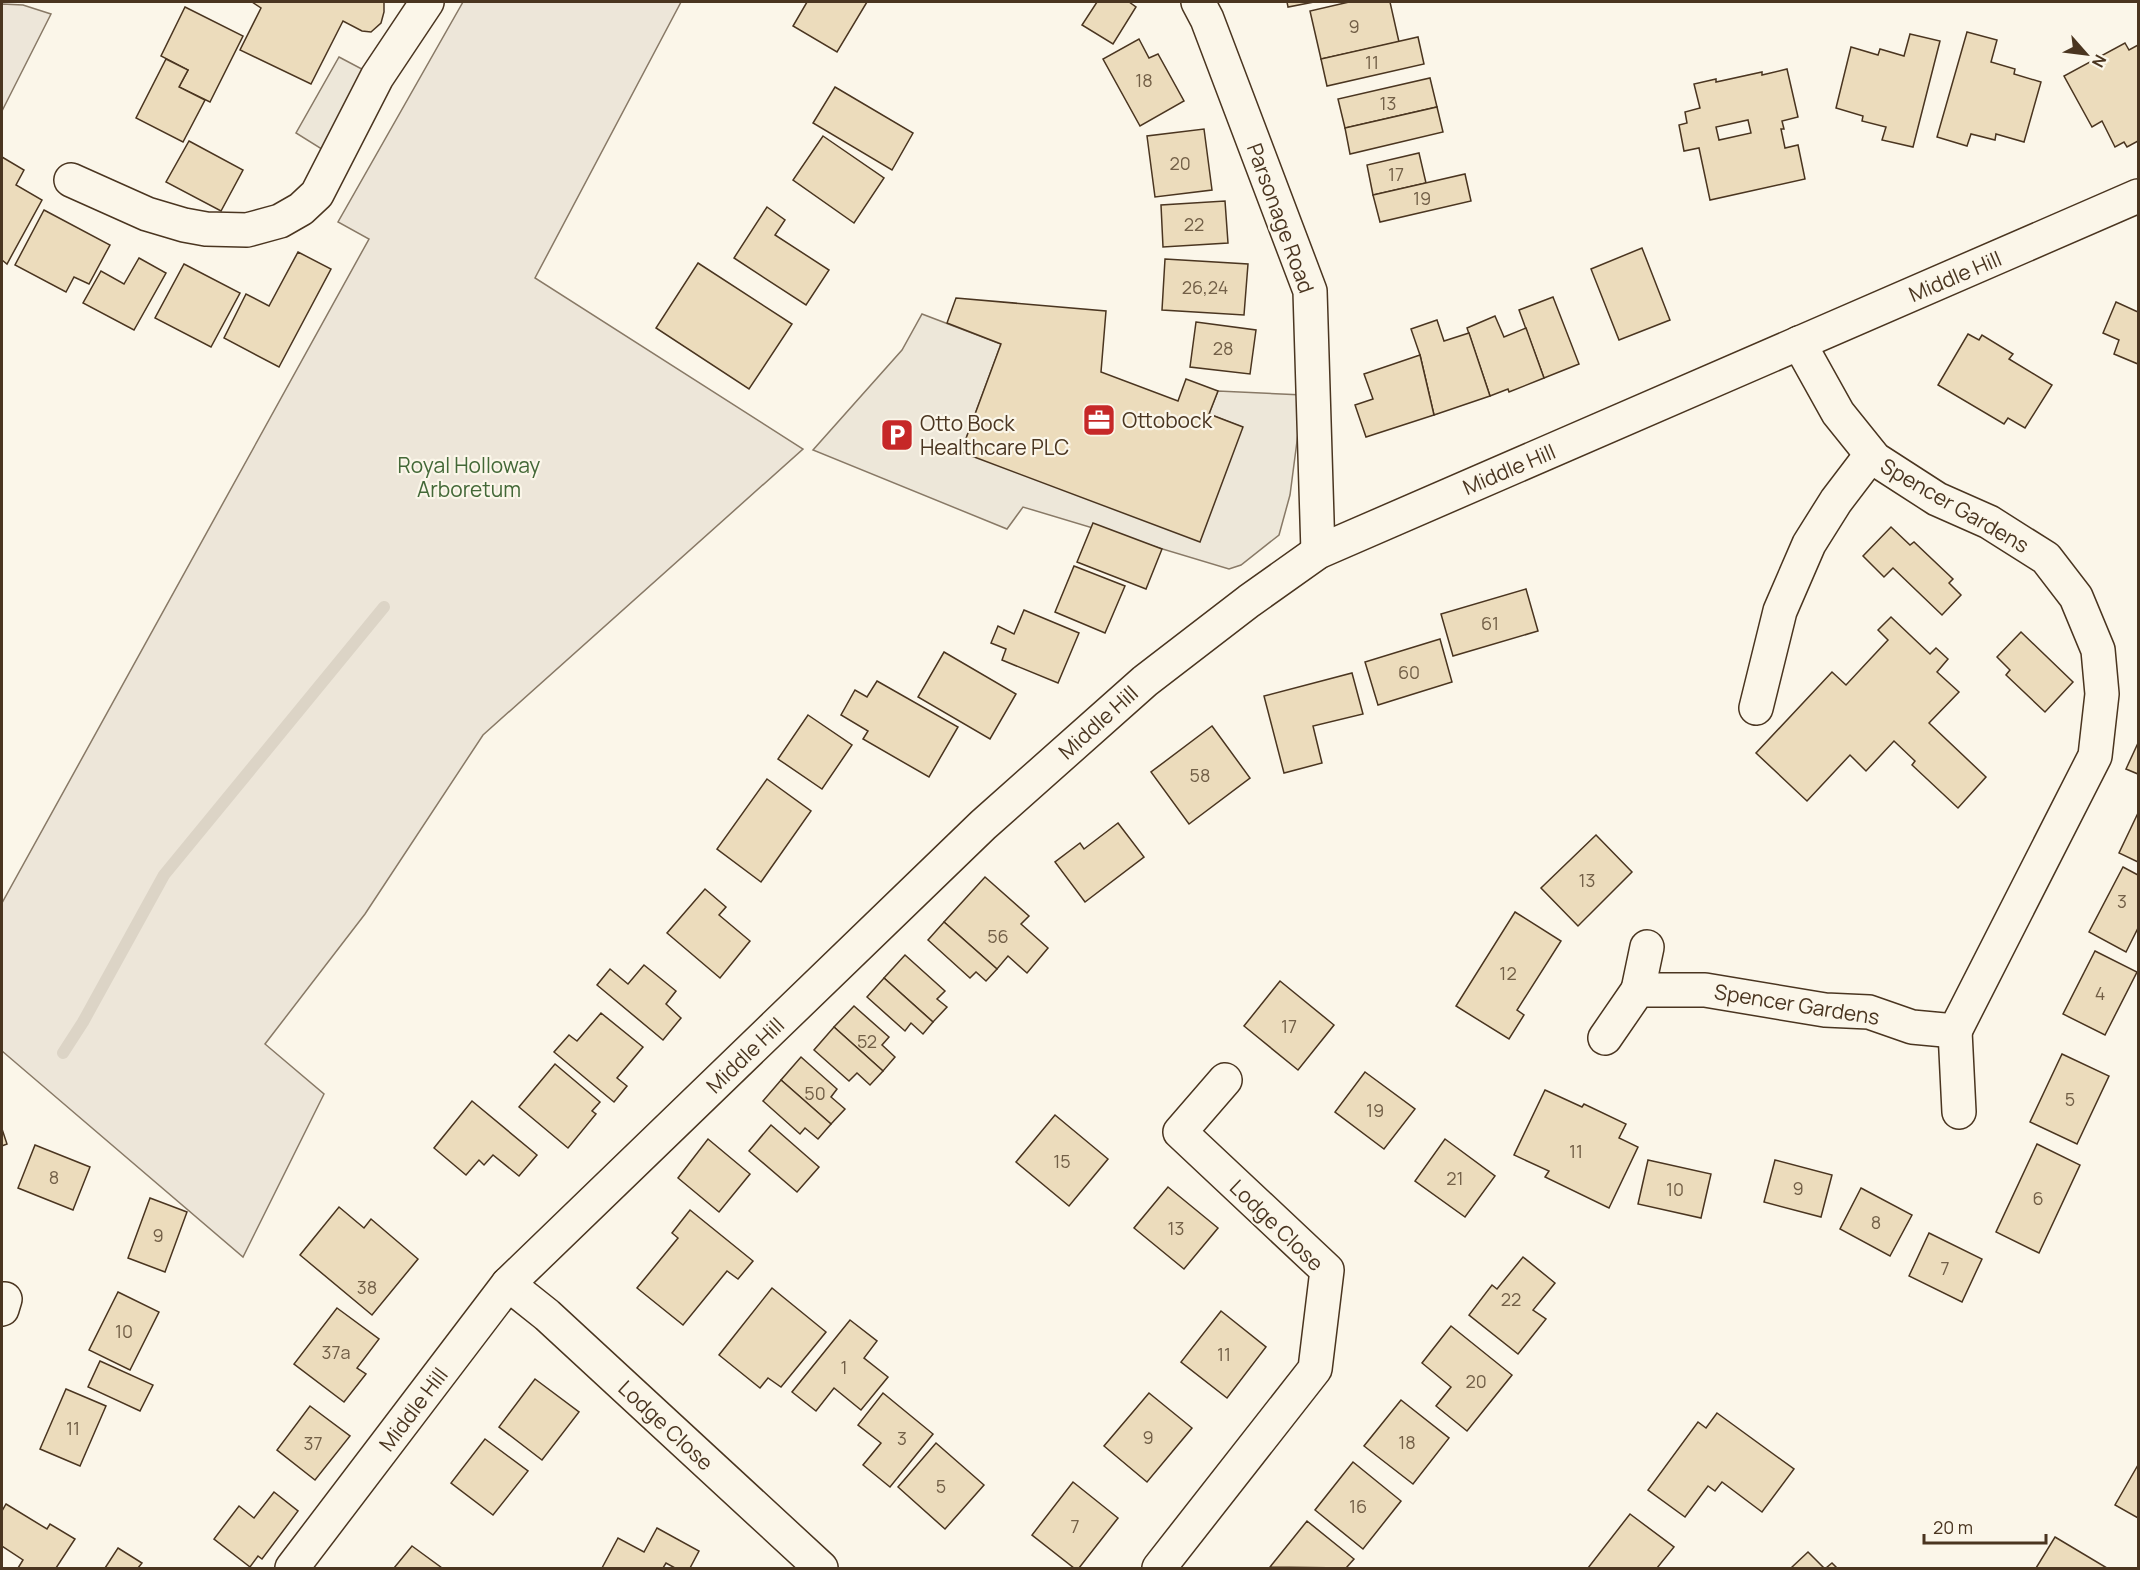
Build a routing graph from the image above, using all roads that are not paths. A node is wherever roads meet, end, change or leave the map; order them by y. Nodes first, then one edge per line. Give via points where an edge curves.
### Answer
1 (427, 2) edge
2 (1198, 2) edge
3 (71, 180) dead end
4 (2139, 196) edge
5 (1799, 343) junction
6 (1871, 455) junction
7 (1318, 552) junction
8 (1756, 708) dead end
9 (1647, 948) dead end
10 (1638, 990) junction
11 (1955, 1031) junction
12 (1605, 1038) dead end
13 (1225, 1080) dead end
14 (1959, 1112) dead end
15 (508, 1284) junction
16 (292, 1569) edge
17 (821, 1569) edge
18 (1159, 1569) edge

1 - 3 street via 376,77 317,194 280,221 247,230 184,225 147,214
2 - 7 street, Parsonage Road via 1310,291
4 - 5 street, Middle Hill
5 - 6 street, Spencer Gardens via 1838,413
5 - 7 street, Middle Hill
6 - 8 street via 1809,544 1780,611
6 - 11 street, Spencer Gardens via 1936,499 1989,522 2046,558 2076,597 2097,650 2102,694 2095,756
7 - 15 street, Middle Hill via 1145,681 983,825
9 - 10 street
10 - 11 street, Spencer Gardens via 1705,990 1825,1010 1869,1012 1912,1027
10 - 12 street
11 - 14 street, Spencer Gardens
13 - 18 street, Lodge Close via 1180,1132 1327,1270 1315,1369
15 - 16 street, Middle Hill
15 - 17 street, Lodge Close via 547,1315

